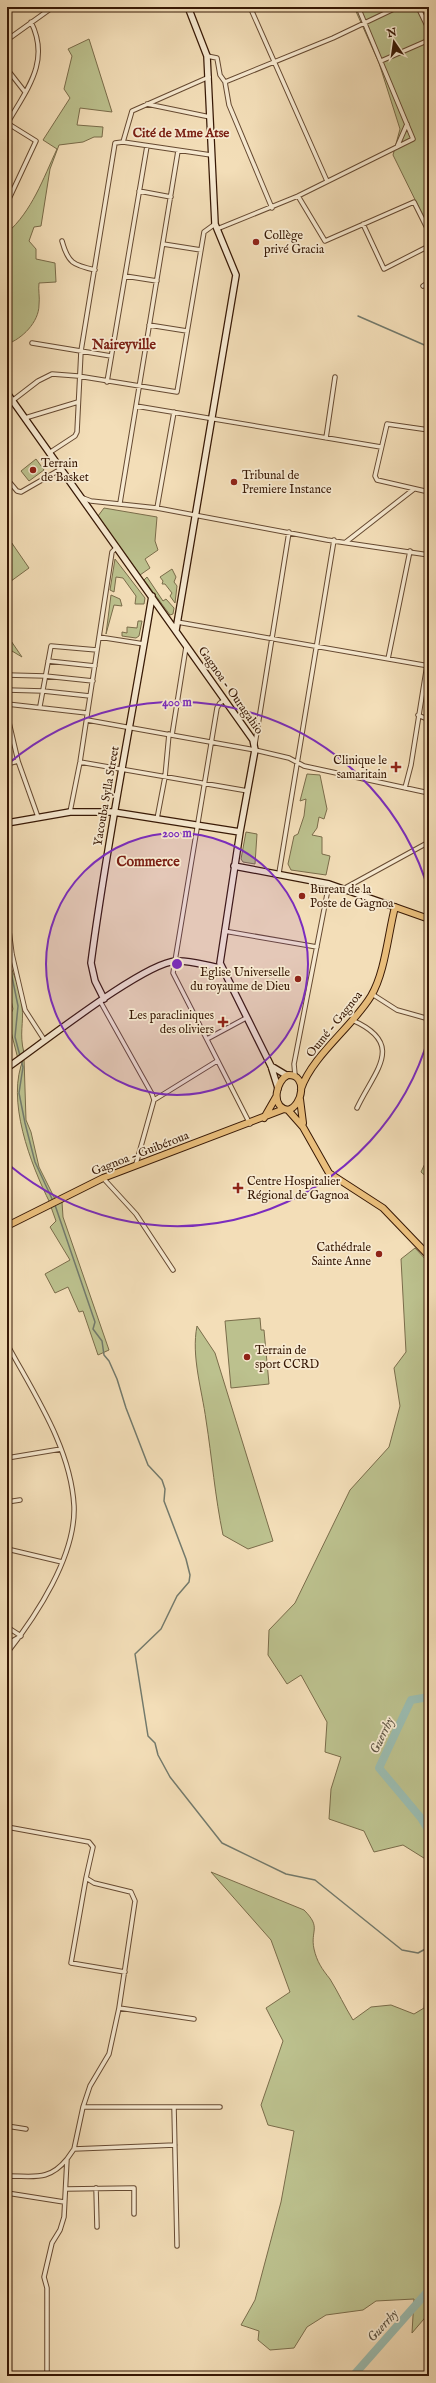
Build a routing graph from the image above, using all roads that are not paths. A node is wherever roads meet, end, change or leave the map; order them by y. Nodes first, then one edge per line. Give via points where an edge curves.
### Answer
1 (53, 7) edge
2 (188, 7) edge
3 (250, 7) edge
4 (358, 7) edge
5 (398, 7) edge
6 (418, 7) edge
7 (31, 22) junction
8 (366, 23) junction
9 (429, 30) edge
10 (7, 40) edge
11 (429, 40) edge
12 (207, 56) junction
13 (381, 61) junction
14 (275, 62) junction
15 (7, 69) edge
16 (209, 77) junction
17 (225, 82) junction
18 (25, 92) junction
19 (146, 104) junction
20 (210, 117) junction
21 (7, 123) edge
22 (407, 124) junction
23 (123, 142) junction
24 (147, 146) junction
25 (397, 147) junction
26 (178, 151) junction
27 (211, 155) junction
28 (327, 181) junction
29 (139, 191) junction
30 (298, 196) junction
31 (171, 197) junction
32 (7, 203) edge
33 (272, 208) junction
34 (363, 224) junction
35 (216, 227) junction
36 (429, 232) edge
37 (62, 241) dead end
38 (163, 244) junction
39 (429, 246) edge
40 (201, 250) junction
41 (94, 270) junction
42 (125, 276) junction
43 (157, 281) junction
44 (429, 282) edge
45 (423, 286) dead end
46 (150, 325) junction
47 (187, 331) junction
48 (32, 343) dead end
49 (81, 351) junction
50 (111, 356) junction
51 (78, 376) junction
52 (335, 377) dead end
53 (107, 382) junction
54 (139, 387) junction
55 (7, 393) edge
56 (12, 401) junction
57 (78, 402) junction
58 (136, 406) junction
59 (174, 412) junction
60 (25, 418) junction
61 (212, 418) junction
62 (429, 430) edge
63 (326, 438) junction
64 (381, 447) junction
65 (49, 453) junction
66 (61, 469) junction
67 (7, 479) edge
68 (414, 489) junction
69 (429, 492) edge
70 (82, 498) junction
71 (120, 503) junction
72 (157, 508) junction
73 (196, 516) junction
74 (289, 532) junction
75 (334, 540) junction
76 (346, 542) junction
77 (117, 547) junction
78 (410, 552) junction
79 (429, 555) edge
80 (152, 596) junction
81 (177, 622) junction
82 (176, 630) junction
83 (99, 637) junction
84 (273, 640) junction
85 (144, 644) junction
86 (186, 646) junction
87 (317, 648) junction
88 (97, 650) junction
89 (388, 659) junction
90 (48, 661) junction
91 (428, 665) edge
92 (95, 666) junction
93 (7, 676) edge
94 (45, 676) junction
95 (93, 681) junction
96 (7, 690) edge
97 (43, 691) junction
98 (90, 696) junction
99 (226, 699) junction
100 (7, 704) edge
101 (40, 706) junction
102 (87, 713) junction
103 (7, 714) edge
104 (418, 715) junction
105 (87, 720) junction
106 (429, 720) edge
107 (130, 727) junction
108 (171, 735) junction
109 (212, 742) junction
110 (255, 748) junction
111 (18, 761) junction
112 (80, 762) junction
113 (7, 764) edge
114 (298, 764) junction
115 (123, 769) junction
116 (165, 776) junction
117 (205, 783) junction
118 (405, 788) junction
119 (248, 790) junction
120 (429, 793) edge
121 (70, 812) junction
122 (113, 812) junction
123 (38, 817) junction
124 (157, 819) junction
125 (7, 823) edge
126 (197, 825) junction
127 (240, 832) junction
128 (429, 842) edge
129 (234, 866) junction
130 (279, 873) junction
131 (330, 884) junction
132 (345, 888) junction
133 (395, 907) junction
134 (7, 915) edge
135 (429, 919) edge
136 (224, 931) junction
137 (318, 947) junction
138 (176, 961) junction
139 (221, 968) junction
140 (372, 994) junction
141 (102, 1000) junction
142 (246, 1018) junction
143 (429, 1019) edge
144 (352, 1020) junction
145 (207, 1039) junction
146 (45, 1041) junction
147 (217, 1062) junction
148 (294, 1064) junction
149 (271, 1066) junction
150 (7, 1068) edge
151 (308, 1072) junction
152 (290, 1075) junction
153 (278, 1088) junction
154 (301, 1089) junction
155 (300, 1096) junction
156 (276, 1097) junction
157 (154, 1100) junction
158 (357, 1108) dead end
159 (286, 1110) junction
160 (263, 1119) junction
161 (250, 1124) junction
162 (307, 1134) junction
163 (136, 1164) junction
164 (103, 1178) junction
165 (7, 1226) edge
166 (429, 1256) edge
167 (173, 1270) dead end
168 (7, 1344) edge
169 (61, 1449) junction
170 (7, 1458) edge
171 (20, 1500) dead end
172 (7, 1502) edge
173 (7, 1549) edge
174 (62, 1562) junction
175 (7, 1627) edge
176 (21, 1636) junction
177 (7, 1644) edge
178 (7, 1653) edge
179 (7, 1827) edge
180 (86, 1878) junction
181 (125, 1972) junction
182 (119, 2008) junction
183 (194, 2018) dead end
184 (83, 2107) junction
185 (174, 2107) junction
186 (220, 2107) dead end
187 (7, 2126) edge
188 (26, 2129) dead end
189 (175, 2146) junction
190 (74, 2149) junction
191 (68, 2159) junction
192 (96, 2188) junction
193 (66, 2189) junction
194 (7, 2192) edge
195 (64, 2202) junction
196 (134, 2214) dead end
197 (97, 2227) dead end
198 (177, 2246) dead end
199 (46, 2376) edge

1 - 7 street
2 - 12 street
3 - 14 street
4 - 8 street
5 - 8 street
6 - 9 street
7 - 10 street
7 - 18 street via 39,44 40,56 38,67
8 - 13 street
8 - 14 street
11 - 13 street
12 - 16 street
12 - 17 street via 217,58 220,75
13 - 22 street
14 - 17 street
14 - 28 street
15 - 18 street
16 - 19 street
16 - 20 street
17 - 33 street via 229,106
18 - 21 street
19 - 20 street
19 - 23 street via 130,114
20 - 27 street
21 - 32 street via 36,141
22 - 25 street
22 - 25 street via 412,139
23 - 24 street
23 - 41 street via 115,143
24 - 26 street
24 - 29 street
25 - 28 street
26 - 27 street
26 - 31 street
27 - 35 street
28 - 30 street
29 - 31 street
29 - 42 street
30 - 33 street
30 - 34 street via 325,241
31 - 38 street
33 - 35 street
34 - 36 street via 414,202
34 - 39 street via 384,269
35 - 40 street via 204,232
35 - 61 street via 236,276
37 - 41 street via 69,261
38 - 40 street
38 - 43 street
40 - 47 street
41 - 49 street
42 - 43 street
42 - 50 street
43 - 46 street
44 - 45 street
46 - 47 street
46 - 54 street
47 - 54 street via 177,392
48 - 49 street
49 - 50 street
49 - 51 street
50 - 53 street
51 - 53 street
51 - 56 street via 52,374 38,381
51 - 57 street
52 - 63 street
53 - 54 street
54 - 58 street
55 - 56 street, Gagnoa - Ouragahio
56 - 60 street, Gagnoa - Ouragahio
57 - 60 street
57 - 65 street via 75,436
58 - 59 street
58 - 71 street
59 - 61 street
59 - 72 street
60 - 65 street, Gagnoa - Ouragahio
61 - 63 street
61 - 73 street
62 - 64 street via 387,424
63 - 64 street
64 - 68 street via 375,479
65 - 66 street, Gagnoa - Ouragahio
66 - 67 street via 21,492
66 - 70 street, Gagnoa - Ouragahio
68 - 69 street
68 - 76 street
70 - 71 street
70 - 77 street, Gagnoa - Ouragahio
71 - 72 street
72 - 73 street
73 - 74 street
73 - 81 street
74 - 75 street
74 - 84 street
75 - 76 street
75 - 87 street
76 - 78 street
77 - 80 street, Gagnoa - Ouragahio
77 - 83 street via 112,552
78 - 79 street
78 - 89 street
80 - 82 street, Gagnoa - Ouragahio
80 - 85 street, Yacouba Sylla Street
81 - 82 street
81 - 84 street
82 - 86 street, Gagnoa - Ouragahio
83 - 85 street
83 - 88 street
84 - 87 street
84 - 110 street
85 - 107 street, Yacouba Sylla Street
86 - 99 street, Gagnoa - Ouragahio
86 - 108 street
87 - 89 street
87 - 114 street
88 - 90 street via 51,646
88 - 92 street
89 - 91 street
90 - 92 street
90 - 94 street
91 - 104 street
92 - 95 street
93 - 94 street
94 - 95 street
94 - 97 street
95 - 98 street
96 - 97 street
97 - 98 street
97 - 101 street
98 - 102 street
99 - 109 street via 217,708
99 - 110 street, Gagnoa - Ouragahio
100 - 101 street
101 - 102 street
102 - 105 street
103 - 111 street
104 - 106 street
104 - 118 street
105 - 107 street
105 - 112 street
107 - 108 street
107 - 115 street, Yacouba Sylla Street
108 - 109 street
108 - 116 street
109 - 110 street
109 - 117 street
110 - 114 street via 288,758
110 - 119 street, Gagnoa - Ouragahio
111 - 113 street
111 - 123 street
112 - 115 street
112 - 121 street
114 - 118 street
114 - 130 street
115 - 116 street
115 - 122 street, Yacouba Sylla Street
116 - 117 street
116 - 124 street
117 - 119 street
117 - 126 street
118 - 120 street
119 - 127 street, Gagnoa - Ouragahio
121 - 122 street
121 - 123 street
122 - 124 street
122 - 141 street, Yacouba Sylla Street via 91,963
123 - 125 street
124 - 126 street
126 - 127 street
126 - 138 street
127 - 129 street, Gagnoa - Ouragahio
128 - 132 street
129 - 130 street
129 - 136 street, Gagnoa - Ouragahio
130 - 131 street
131 - 132 street
131 - 137 street
132 - 133 street
133 - 135 main road
133 - 140 main road, Oumé - Gagnoa
134 - 146 street via 11,949 25,1010
136 - 137 street
136 - 139 street, Gagnoa - Ouragahio
137 - 148 street
138 - 139 street
138 - 141 street via 142,975
138 - 145 street via 173,973
139 - 142 street, Gagnoa - Ouragahio
140 - 143 street via 397,1010
140 - 144 main road, Oumé - Gagnoa
141 - 146 street
141 - 157 street via 150,1087
142 - 145 street
142 - 149 street, Gagnoa - Ouragahio
144 - 151 main road, Oumé - Gagnoa
144 - 158 street via 370,1029 382,1044 375,1077 364,1091
145 - 147 street
146 - 150 street
147 - 157 street
147 - 161 street
148 - 152 street
148 - 152 street
149 - 152 street
149 - 153 street, Gagnoa - Ouragahio
151 - 152 main road, Oumé - Gagnoa
151 - 154 main road, Oumé - Gagnoa
152 - 153 main road
152 - 154 main road via 300,1081
153 - 156 main road
154 - 155 main road
155 - 159 main road via 296,1106
155 - 162 main road via 300,1116
156 - 159 main road via 280,1106
156 - 160 main road
157 - 163 street
159 - 160 main road, Gagnoa - Guibéroua
159 - 162 main road
160 - 161 main road, Gagnoa - Guibéroua
161 - 163 main road, Gagnoa - Guibéroua
162 - 166 main road via 329,1173 383,1208
163 - 164 main road, Gagnoa - Guibéroua
164 - 165 main road, Gagnoa - Guibéroua
164 - 167 street via 136,1214
168 - 169 street
169 - 170 street
169 - 174 street via 74,1507 69,1545
171 - 172 street
173 - 174 street
174 - 176 street
175 - 176 street
176 - 177 street
176 - 178 street
179 - 180 street via 92,1843
180 - 181 street via 94,1883 131,1892 134,1895
180 - 181 street via 71,1963
181 - 182 street
182 - 183 street
182 - 184 street via 109,2054 90,2086
184 - 185 street
184 - 190 street
185 - 186 street
185 - 189 street
187 - 188 street
189 - 190 street
189 - 198 street
190 - 191 street
191 - 193 street
191 - 194 street via 56,2172 46,2176 9,2176
192 - 193 street
192 - 196 street via 134,2188
192 - 197 street
193 - 195 street
194 - 195 street
195 - 199 street via 64,2217 52,2243 44,2277 47,2288

